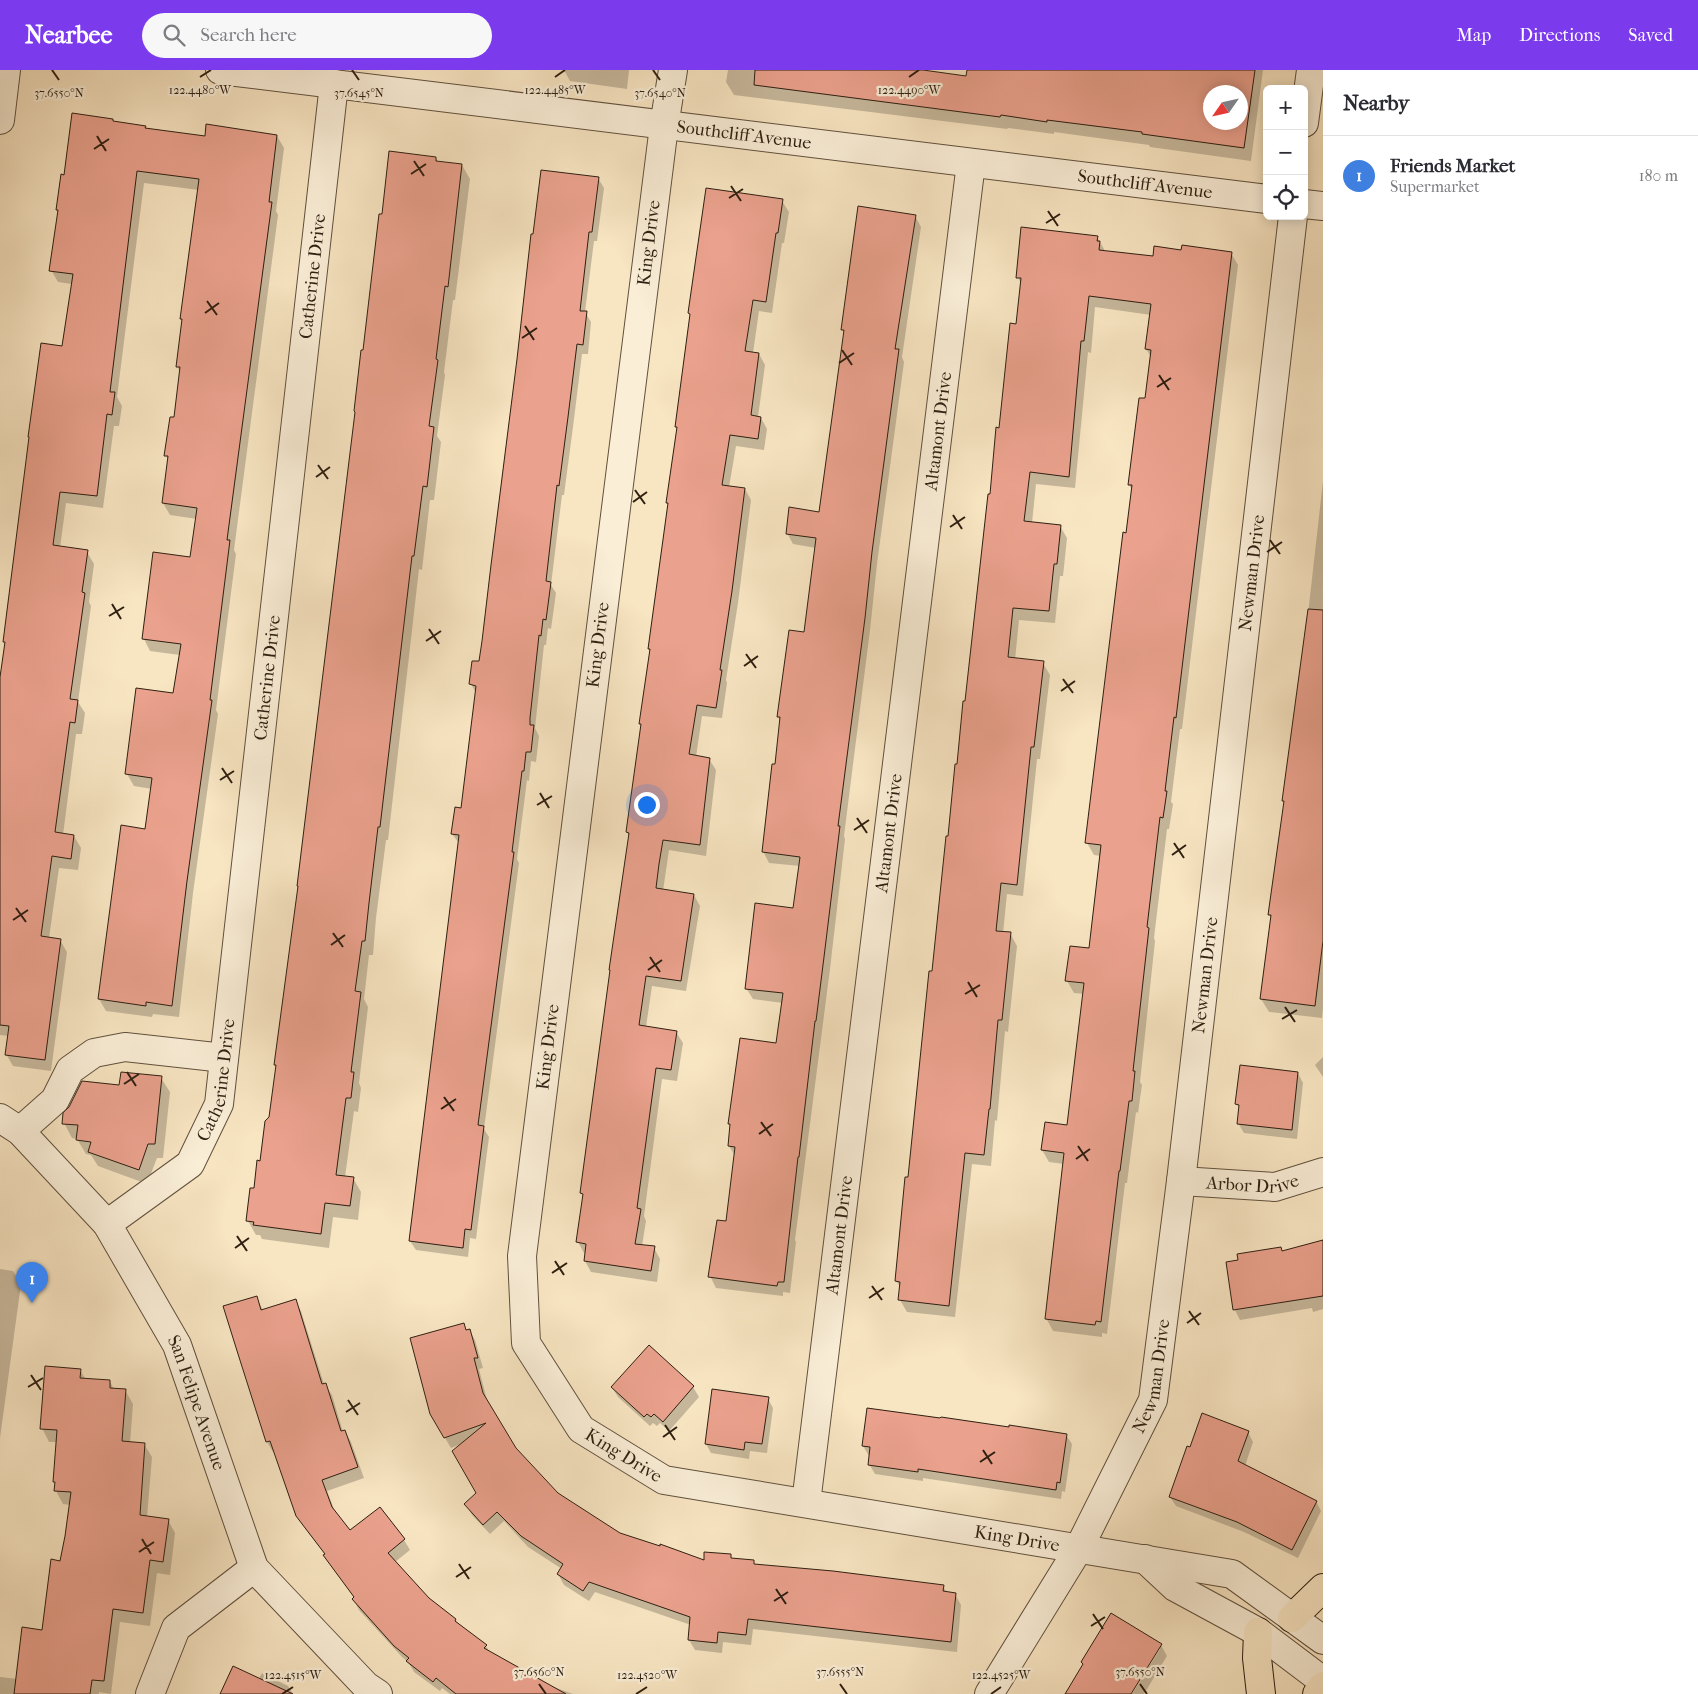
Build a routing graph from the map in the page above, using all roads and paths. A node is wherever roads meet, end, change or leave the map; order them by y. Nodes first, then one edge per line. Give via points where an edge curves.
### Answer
1 (6, 70) edge
2 (220, 70) edge
3 (673, 70) edge
4 (1311, 70) edge
5 (334, 84) junction
6 (1308, 93) edge
7 (0, 120) edge
8 (664, 126) junction
9 (971, 163) junction
10 (1263, 199) edge
11 (1308, 204) edge
12 (1323, 206) edge
13 (1293, 220) edge
14 (224, 1058) junction
15 (10, 1125) edge
16 (1323, 1172) edge
17 (1181, 1181) junction
18 (107, 1224) junction
19 (806, 1503) junction
20 (1079, 1548) junction
21 (1145, 1560) junction
22 (254, 1568) junction
23 (1323, 1588) edge
24 (1292, 1618) junction
25 (1258, 1632) junction
26 (1323, 1640) edge
27 (1323, 1681) edge
28 (1323, 1686) edge
29 (150, 1694) edge
30 (378, 1694) edge
31 (989, 1694) edge
32 (1261, 1694) edge
33 (1317, 1694) edge

1 - 7 street
2 - 5 street, Southcliff Avenue
3 - 8 street, King Drive
4 - 6 street
5 - 8 street, Southcliff Avenue
5 - 14 street, Catherine Drive
8 - 9 street, Southcliff Avenue
8 - 19 street, King Drive via 522,1256 526,1343 581,1429 664,1480
9 - 10 street, Southcliff Avenue
9 - 19 street, Altamont Drive
11 - 12 street
13 - 17 street, Newman Drive
14 - 15 street via 124,1047 94,1053 70,1070 55,1100
14 - 18 street, Catherine Drive via 218,1104 190,1164
15 - 18 street, San Felipe Avenue
16 - 17 street, Arbor Drive via 1275,1187
17 - 20 street, Newman Drive via 1153,1400
18 - 22 street, San Felipe Avenue via 177,1345
19 - 20 street, King Drive
20 - 21 street, King Drive
20 - 31 street, Newman Drive
21 - 24 street, King Drive via 1232,1574
21 - 25 street via 1175,1587
22 - 29 street via 176,1628
22 - 30 street, San Felipe Avenue via 366,1686
23 - 24 main road
24 - 26 street, King Drive
25 - 27 street
25 - 32 main road
28 - 33 main road

